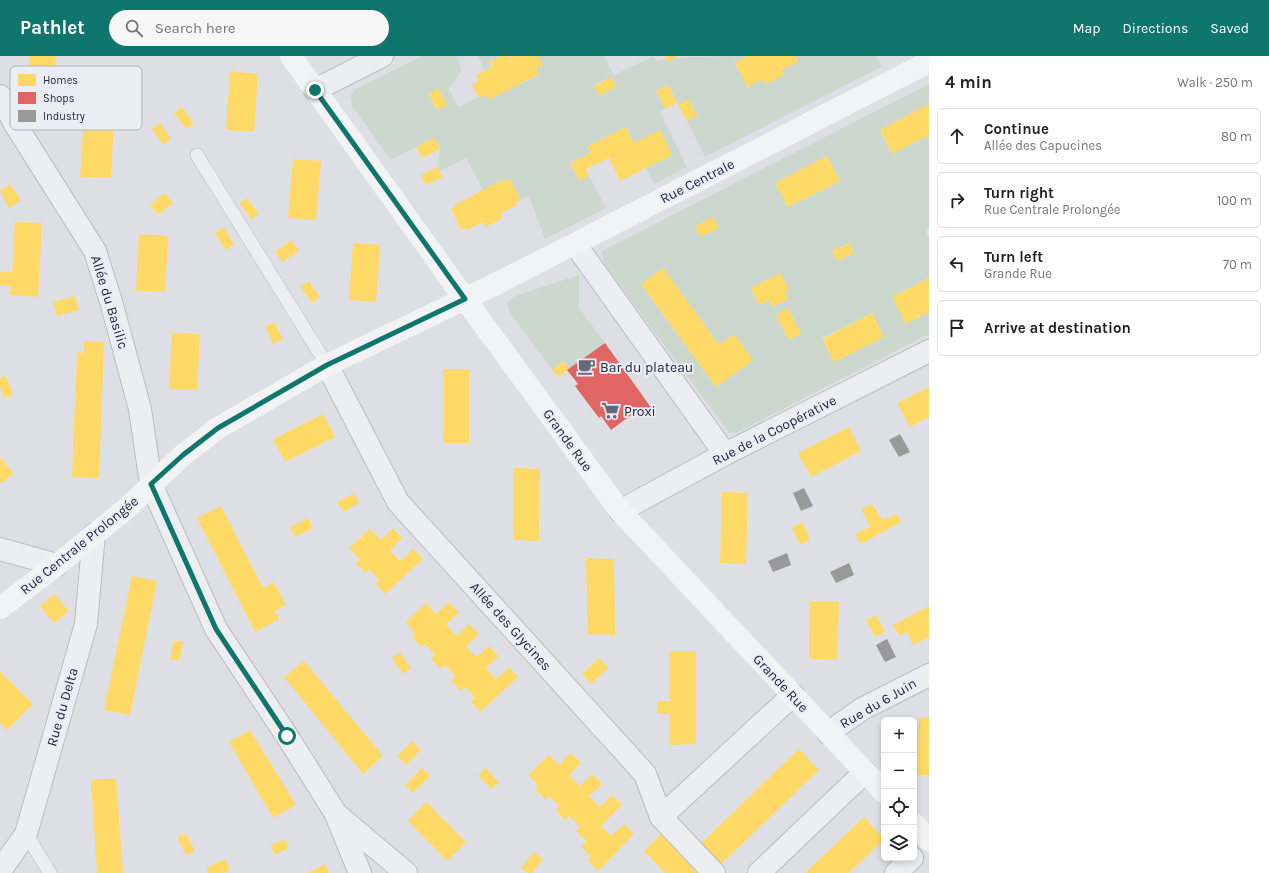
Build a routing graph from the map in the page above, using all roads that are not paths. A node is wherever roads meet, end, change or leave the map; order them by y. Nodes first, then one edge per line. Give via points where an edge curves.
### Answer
1 (291, 56) edge
2 (382, 56) edge
3 (929, 62) edge
4 (315, 90) junction
5 (0, 96) edge
6 (10, 115) edge
7 (19, 130) edge
8 (197, 156) dead end
9 (575, 244) junction
10 (465, 299) junction
11 (929, 351) edge
12 (327, 365) junction
13 (725, 454) junction
14 (151, 484) junction
15 (620, 511) junction
16 (94, 534) junction
17 (0, 548) edge
18 (57, 565) junction
19 (0, 608) edge
20 (929, 675) edge
21 (793, 695) junction
22 (828, 733) junction
23 (865, 772) junction
24 (881, 789) edge
25 (336, 814) junction
26 (661, 817) junction
27 (915, 825) edge
28 (26, 834) junction
29 (929, 840) edge
30 (929, 843) edge
31 (917, 854) edge
32 (909, 861) edge
33 (0, 871) edge
34 (50, 873) edge
35 (360, 873) edge
36 (406, 873) edge
37 (714, 873) edge
38 (759, 873) edge
39 (896, 873) edge

1 - 4 street, Grande Rue
2 - 4 street
3 - 9 street, Rue Centrale
4 - 10 street, Grande Rue
5 - 6 street, Allée du Basilic
7 - 14 street, Allée du Basilic via 95,252 140,409
8 - 12 lane
9 - 10 street, Rue Centrale
9 - 13 street
10 - 12 street, Rue Centrale Prolongée
10 - 15 street, Grande Rue
11 - 13 street, Rue de la Coopérative
12 - 14 street, Rue Centrale Prolongée via 218,428
12 - 26 street, Allée des Glycines via 398,502 645,774
13 - 15 street, Rue de la Coopérative
14 - 16 street, Rue Centrale Prolongée via 127,508
14 - 25 street, Allée du Basilic via 216,629
15 - 21 street, Grande Rue
16 - 18 street, Rue Centrale Prolongée
16 - 28 street, Rue du Delta via 86,624
17 - 18 street
18 - 19 street, Rue Centrale Prolongée
20 - 22 street, Rue du 6 Juin via 862,709
21 - 22 street, Grande Rue
21 - 26 street
22 - 23 street, Grande Rue
23 - 24 street, Grande Rue
23 - 38 street
25 - 35 street
25 - 36 street
26 - 37 street, Allée des Glycines
27 - 29 street
28 - 33 street, Rue du Delta
28 - 34 lane
30 - 31 street
32 - 39 street

